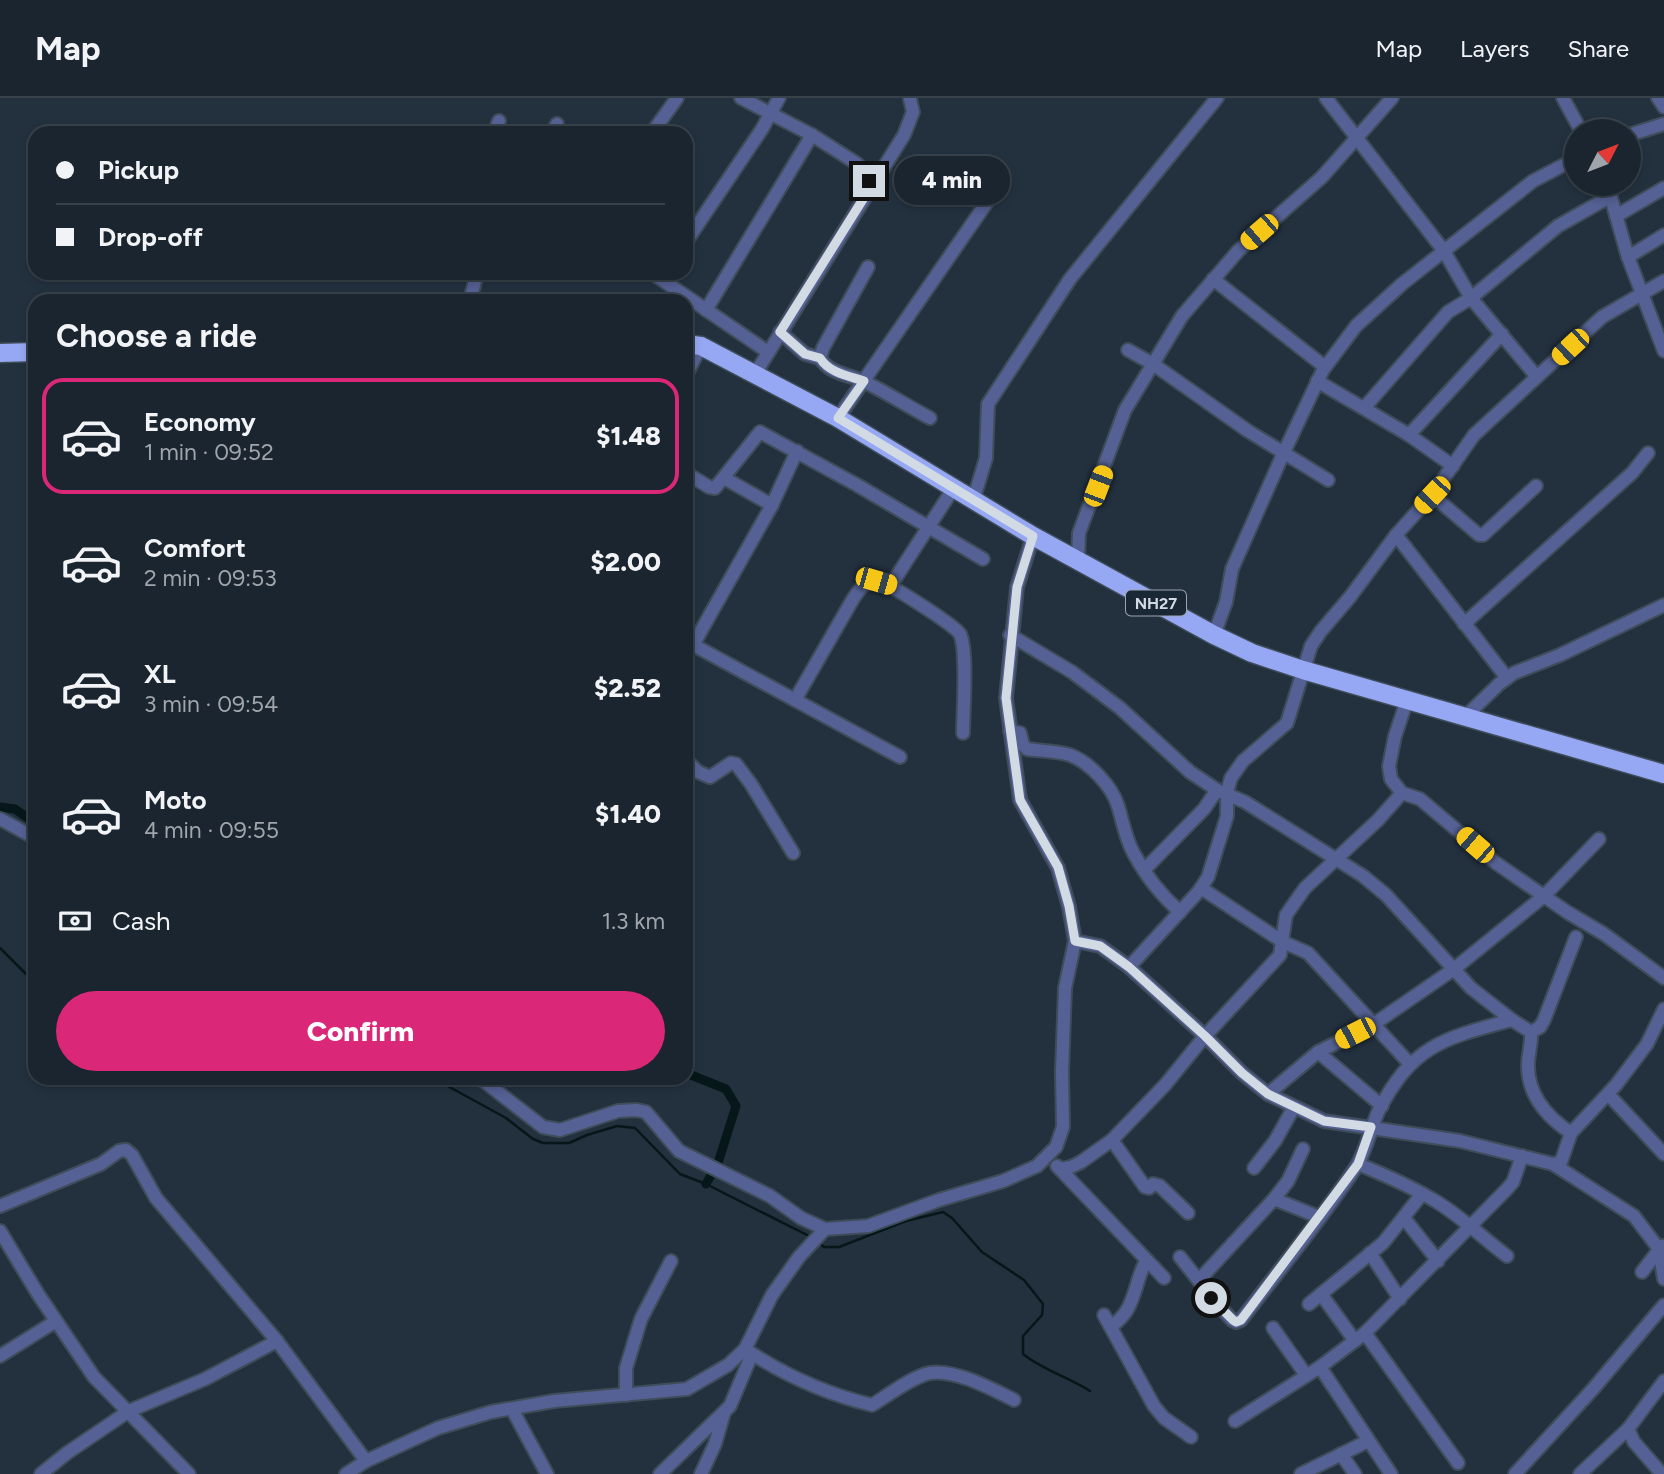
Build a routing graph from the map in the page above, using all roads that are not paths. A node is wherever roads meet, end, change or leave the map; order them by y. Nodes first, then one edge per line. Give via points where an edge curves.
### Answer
1 (677, 98) edge
2 (741, 98) edge
3 (779, 98) edge
4 (1217, 98) edge
5 (1326, 98) edge
6 (1392, 98) edge
7 (1563, 98) edge
8 (1658, 98) edge
9 (910, 99) edge
10 (1664, 107) edge
11 (771, 112) junction
12 (1574, 119) edge
13 (1664, 124) edge
14 (657, 126) edge
15 (1642, 131) edge
16 (812, 135) junction
17 (1357, 137) junction
18 (1564, 165) edge
19 (870, 188) junction
20 (1664, 188) edge
21 (993, 192) dead end
22 (1600, 196) edge
23 (1611, 196) edge
24 (1616, 216) junction
25 (693, 231) edge
26 (1664, 235) edge
27 (1444, 251) junction
28 (1628, 257) junction
29 (868, 268) dead end
30 (1213, 279) junction
31 (671, 280) edge
32 (1664, 281) edge
33 (1641, 293) junction
34 (687, 294) edge
35 (1471, 298) junction
36 (693, 299) edge
37 (706, 310) junction
38 (780, 332) junction
39 (1502, 334) junction
40 (694, 345) edge
41 (1128, 350) dead end
42 (1664, 351) edge
43 (28, 352) edge
44 (768, 352) junction
45 (0, 353) edge
46 (820, 358) junction
47 (1153, 364) junction
48 (1325, 366) junction
49 (755, 374) junction
50 (1537, 377) junction
51 (864, 381) junction
52 (1317, 381) junction
53 (1364, 408) junction
54 (838, 418) junction
55 (930, 418) dead end
56 (1409, 435) junction
57 (797, 451) junction
58 (1284, 452) junction
59 (1648, 453) dead end
60 (1453, 466) junction
61 (693, 477) edge
62 (724, 478) junction
63 (1328, 480) dead end
64 (1536, 486) dead end
65 (953, 489) junction
66 (1432, 495) junction
67 (973, 501) junction
68 (772, 505) junction
69 (930, 527) junction
70 (1396, 535) junction
71 (1033, 536) junction
72 (983, 559) dead end
73 (1078, 560) junction
74 (891, 585) junction
75 (1664, 605) edge
76 (1464, 624) junction
77 (1010, 635) junction
78 (1214, 635) junction
79 (693, 638) edge
80 (693, 645) edge
81 (1303, 670) junction
82 (1507, 678) junction
83 (795, 700) junction
84 (1407, 700) junction
85 (1465, 717) junction
86 (1010, 731) junction
87 (963, 733) dead end
88 (900, 757) dead end
89 (693, 767) edge
90 (1664, 774) edge
91 (1222, 791) junction
92 (1402, 793) junction
93 (0, 819) edge
94 (28, 834) edge
95 (1599, 839) dead end
96 (793, 853) dead end
97 (1335, 858) junction
98 (1144, 870) junction
99 (1201, 888) junction
100 (1544, 896) junction
101 (1180, 912) junction
102 (1576, 937) dead end
103 (1075, 941) junction
104 (1283, 942) junction
105 (1129, 967) junction
106 (1454, 969) junction
107 (1664, 978) edge
108 (1664, 1009) edge
109 (1512, 1020) junction
110 (1374, 1024) junction
111 (1531, 1032) junction
112 (1659, 1034) edge
113 (1205, 1036) junction
114 (1318, 1052) junction
115 (1410, 1065) junction
116 (489, 1085) edge
117 (1268, 1094) junction
118 (1608, 1094) junction
119 (1382, 1106) junction
120 (1294, 1107) junction
121 (1371, 1127) junction
122 (1571, 1133) junction
123 (1112, 1140) junction
124 (1303, 1149) dead end
125 (1664, 1154) edge
126 (1048, 1155) junction
127 (1522, 1156) junction
128 (1358, 1164) junction
129 (1553, 1164) junction
130 (1254, 1168) dead end
131 (1060, 1169) junction
132 (1422, 1194) junction
133 (1274, 1199) junction
134 (0, 1206) edge
135 (1188, 1213) dead end
136 (1319, 1217) junction
137 (1404, 1218) junction
138 (1472, 1227) junction
139 (0, 1231) edge
140 (821, 1232) junction
141 (1661, 1246) edge
142 (1370, 1253) junction
143 (1507, 1256) dead end
144 (1180, 1257) dead end
145 (671, 1261) dead end
146 (1146, 1261) junction
147 (1438, 1261) junction
148 (1642, 1272) dead end
149 (1164, 1279) dead end
150 (1200, 1279) junction
151 (1664, 1279) edge
152 (1321, 1294) junction
153 (1400, 1299) junction
154 (1309, 1304) dead end
155 (1664, 1305) edge
156 (56, 1321) junction
157 (1273, 1328) dead end
158 (1360, 1337) junction
159 (277, 1341) junction
160 (748, 1351) junction
161 (0, 1356) edge
162 (1320, 1367) junction
163 (1306, 1376) junction
164 (1664, 1381) edge
165 (626, 1395) junction
166 (1014, 1400) dead end
167 (512, 1409) junction
168 (129, 1411) junction
169 (724, 1413) junction
170 (1235, 1421) dead end
171 (1628, 1429) junction
172 (1191, 1437) dead end
173 (1368, 1441) junction
174 (1341, 1454) junction
175 (366, 1461) junction
176 (1458, 1463) dead end
177 (41, 1474) edge
178 (189, 1474) edge
179 (346, 1474) edge
180 (547, 1474) edge
181 (660, 1474) edge
182 (701, 1474) edge
183 (1301, 1474) edge
184 (1355, 1474) edge
185 (1391, 1474) edge
186 (1515, 1474) edge
187 (1580, 1474) edge
188 (1662, 1474) edge

1 - 14 street
2 - 11 street
3 - 11 street
4 - 67 street via 1070,279 988,404 986,458
5 - 17 street
6 - 17 street
7 - 12 street
8 - 10 street
9 - 19 street via 913,112 904,135
11 - 16 street
11 - 25 street
13 - 15 street
16 - 19 street via 864,169
16 - 37 street
17 - 27 street
17 - 30 street via 1322,177
18 - 27 street via 1533,181
19 - 38 street
20 - 24 street
21 - 51 street
22 - 35 street
23 - 24 street
24 - 28 street
26 - 28 street
27 - 35 street
27 - 48 street via 1356,326
28 - 33 street
29 - 46 street
30 - 47 street via 1182,316
30 - 48 street
31 - 34 street
32 - 33 street
33 - 42 street
33 - 50 street via 1602,317
35 - 39 street
35 - 53 street via 1448,312
36 - 37 street
37 - 44 street
38 - 44 street
38 - 46 street via 805,354
39 - 50 street
39 - 56 street
40 - 49 highway, NH27
41 - 47 street
43 - 45 highway
44 - 49 street
46 - 51 street via 836,372
47 - 58 street
47 - 73 street via 1125,410 1079,533
48 - 52 street
49 - 54 highway, NH27
50 - 60 street via 1474,435
51 - 54 street
51 - 55 street
52 - 53 street
52 - 58 street
53 - 56 street
54 - 65 highway, NH27
56 - 60 street
57 - 62 street via 760,432
57 - 68 street
57 - 69 street
58 - 63 street
58 - 78 street via 1233,569
59 - 76 street via 1632,473
60 - 66 street
61 - 62 street via 713,488
62 - 68 street
64 - 66 street via 1483,535
65 - 67 highway, NH27
65 - 69 street
66 - 70 street
67 - 71 highway, NH27
68 - 79 street
69 - 72 street
69 - 74 street
70 - 76 street
70 - 81 street via 1311,646
71 - 73 highway, NH27
71 - 77 street via 1017,587
73 - 78 highway, NH27
74 - 83 street via 876,581 861,587
74 - 87 street via 961,636
75 - 82 street
76 - 82 street
77 - 86 street via 1006,698
77 - 91 street via 1072,672 1120,708 1190,772
78 - 81 highway, NH27
80 - 83 street
81 - 84 highway, NH27
81 - 91 street via 1287,723 1243,761
82 - 85 street
83 - 88 street
84 - 85 highway, NH27
84 - 92 street via 1389,766 1391,779
85 - 90 highway, NH27
86 - 98 street via 1020,733 1027,749 1071,755 1108,786 1132,851
86 - 103 street via 1020,800 1058,867
89 - 96 street via 710,777 736,764
91 - 97 street
91 - 98 street
91 - 99 street via 1227,816
92 - 97 street
92 - 100 street via 1433,808 1496,863
93 - 94 street
95 - 100 street
97 - 104 street via 1286,915
97 - 106 street via 1386,895
98 - 101 street
99 - 101 street
99 - 104 street
100 - 106 street
100 - 107 street
101 - 105 street
102 - 111 street via 1544,1020
103 - 105 street via 1100,946
103 - 126 street via 1065,988 1063,1127
104 - 110 street via 1308,953
104 - 113 street via 1280,955
105 - 113 street
106 - 109 street
106 - 110 street
108 - 112 street
109 - 111 street
109 - 115 street via 1443,1040
110 - 114 street
110 - 115 street
111 - 122 street via 1528,1066 1533,1095
112 - 118 street
113 - 117 street
113 - 123 street
114 - 117 street
114 - 119 street
115 - 119 street
116 - 140 street via 543,1127 560,1130 618,1111 646,1112 679,1151 770,1196
117 - 120 street
118 - 122 street
118 - 125 street
119 - 121 street
120 - 121 street via 1324,1121
120 - 130 street
121 - 127 street
121 - 128 street
122 - 129 street via 1561,1162
123 - 131 street via 1081,1163
123 - 135 street via 1145,1186 1160,1186
124 - 133 street
126 - 131 street
126 - 140 street via 1037,1166 1003,1181 868,1226
127 - 129 street
127 - 138 street via 1513,1182
128 - 132 street
128 - 136 street
129 - 141 street via 1634,1216
131 - 146 street
132 - 137 street
132 - 138 street
133 - 136 street
133 - 150 street
134 - 159 street via 126,1150 156,1198
136 - 150 street via 1238,1322 1211,1298
137 - 142 street
137 - 147 street
138 - 143 street
138 - 147 street
139 - 156 street
140 - 160 street via 772,1295
141 - 148 street
141 - 151 street
142 - 152 street
142 - 153 street
144 - 150 street
145 - 165 street via 641,1319 626,1368
146 - 149 street
146 - 172 street via 1125,1314 1107,1321 1154,1406
147 - 153 street
152 - 154 street
152 - 158 street
153 - 158 street
155 - 186 street
156 - 161 street
156 - 168 street via 94,1377
157 - 163 street
158 - 162 street
158 - 176 street
159 - 168 street via 205,1379
159 - 175 street
160 - 165 street via 687,1389
160 - 166 street via 838,1397 872,1405 930,1373 983,1384
160 - 169 street
162 - 163 street
162 - 173 street
163 - 170 street
164 - 171 street
165 - 167 street
167 - 175 street via 438,1428
167 - 180 street
168 - 177 street
168 - 178 street
169 - 181 street
169 - 182 street
171 - 187 street
171 - 188 street
173 - 174 street
173 - 185 street
174 - 183 street
174 - 184 street
175 - 179 street

